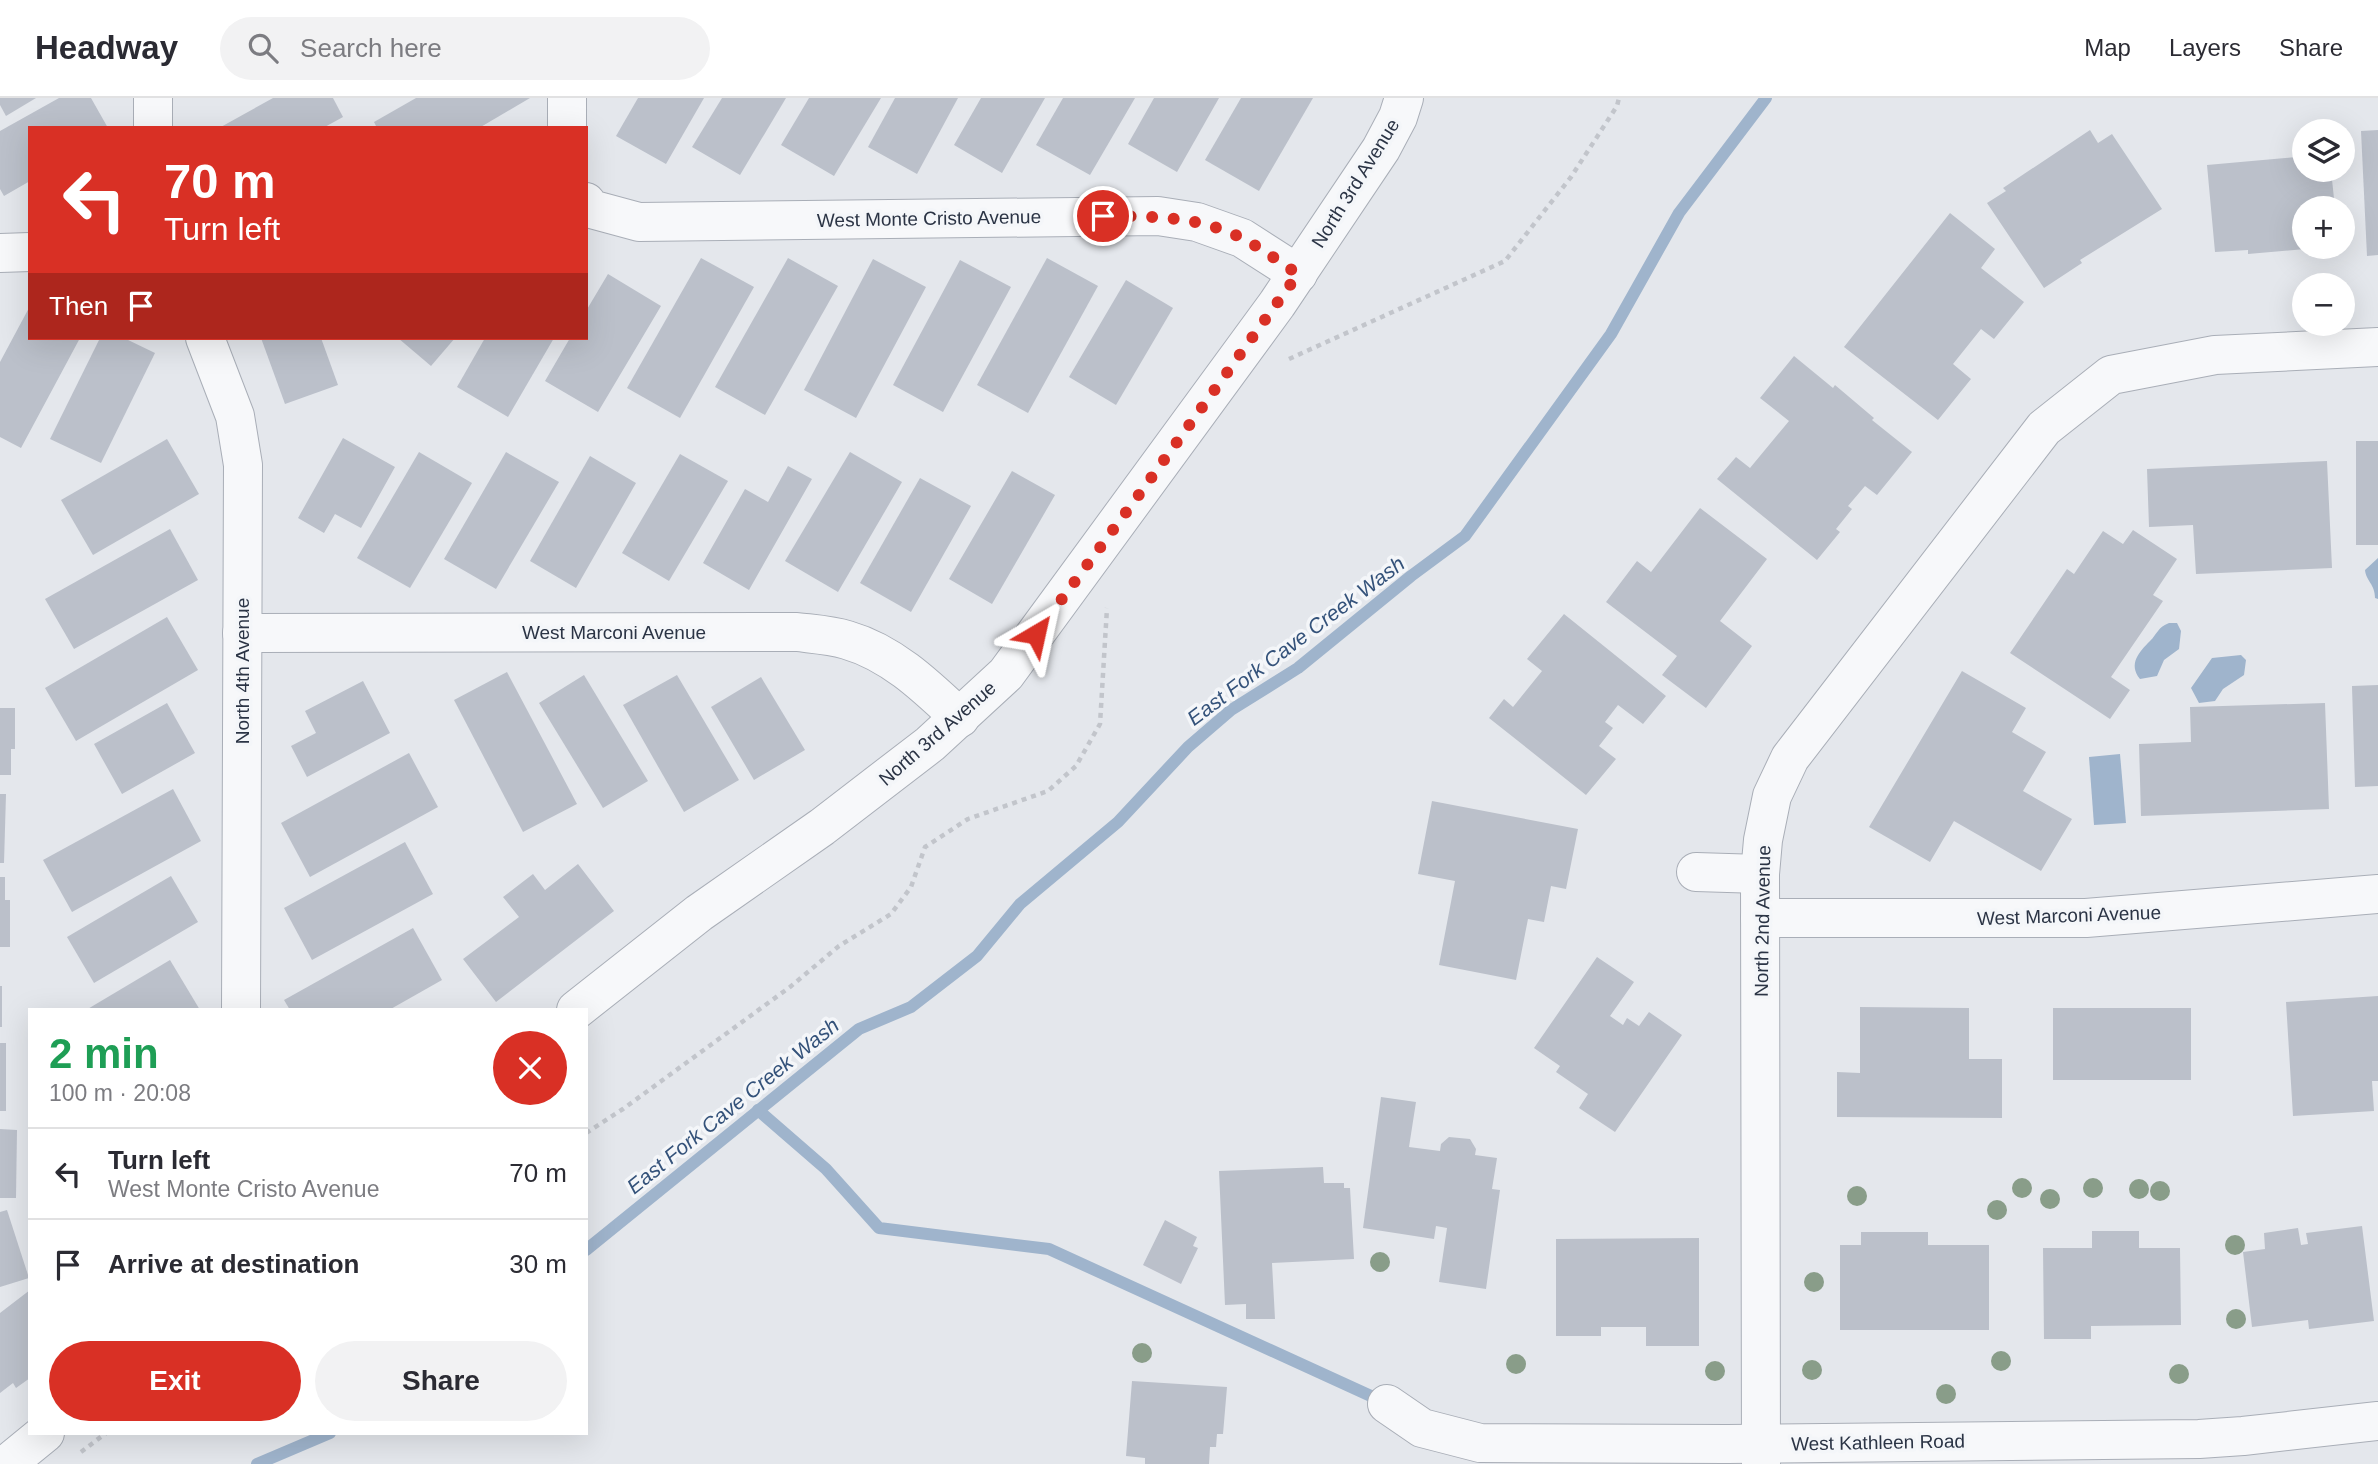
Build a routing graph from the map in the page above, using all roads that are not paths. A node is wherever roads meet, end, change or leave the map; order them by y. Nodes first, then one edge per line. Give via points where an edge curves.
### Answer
1 (153, 98) edge
2 (567, 98) edge
3 (1404, 98) edge
4 (153, 126) edge
5 (567, 126) edge
6 (589, 205) edge
7 (28, 252) edge
8 (0, 253) edge
9 (1298, 274) junction
10 (206, 340) edge
11 (2378, 347) edge
12 (242, 633) junction
13 (960, 718) junction
14 (1696, 872) dead end
15 (1760, 874) junction
16 (2378, 894) edge
17 (1760, 918) junction
18 (241, 1008) edge
19 (579, 1008) edge
20 (1387, 1404) dead end
21 (2378, 1421) edge
22 (43, 1435) edge
23 (1761, 1454) edge
24 (7, 1464) edge

1 - 4 street
2 - 5 street
3 - 9 street, North 3rd Avenue via 1381,149
6 - 9 street, West Monte Cristo Avenue via 639,222 1158,216 1197,222 1242,238
7 - 8 street
9 - 13 street, North 3rd Avenue via 1006,674
10 - 12 street, North 4th Avenue via 240,440
11 - 15 street, North 2nd Avenue via 2215,355 2111,375 2044,428 1790,758 1772,796
12 - 13 street, West Marconi Avenue via 797,632 846,640 889,658
12 - 18 street, North 4th Avenue
13 - 19 street, North 3rd Avenue via 833,819 699,913
14 - 15 street
15 - 17 street, North 2nd Avenue
16 - 17 street, West Marconi Avenue via 2086,918
17 - 23 street, North 2nd Avenue
20 - 23 street, West Kathleen Road via 1422,1428 1480,1443
21 - 23 street, West Kathleen Road via 2243,1436
22 - 24 street

